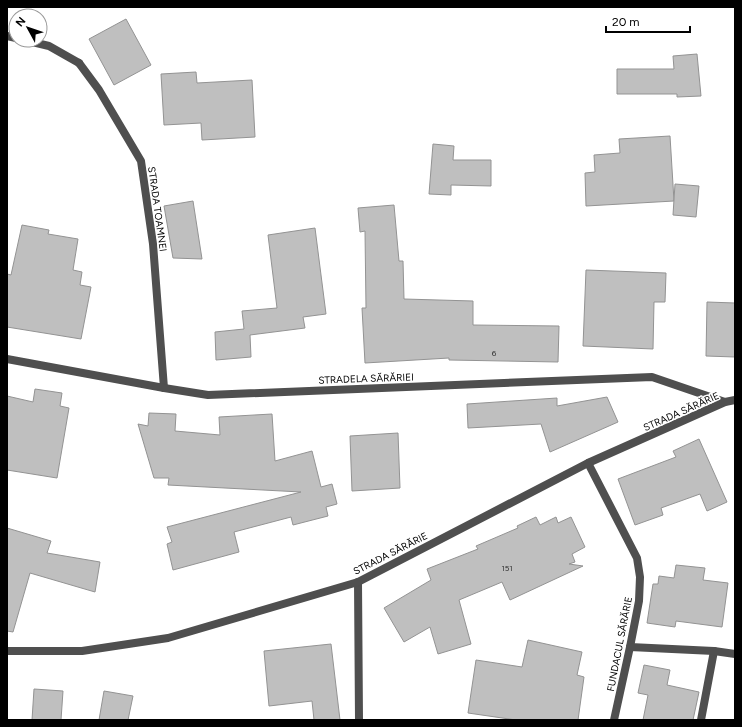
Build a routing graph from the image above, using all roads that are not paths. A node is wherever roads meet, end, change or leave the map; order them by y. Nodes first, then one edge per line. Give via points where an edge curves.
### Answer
1 (48, 46) edge
2 (7, 359) edge
3 (164, 388) junction
4 (735, 400) edge
5 (725, 402) junction
6 (588, 463) junction
7 (358, 582) junction
8 (630, 647) junction
9 (714, 651) junction
10 (7, 652) edge
11 (735, 654) edge
12 (359, 720) edge
13 (614, 720) edge
14 (701, 720) edge

1 - 3 street, STRADA TOAMNEI via 79,63 99,90 141,161 153,244
2 - 3 street, STRADELA SĂRĂRIEI
3 - 5 street, STRADELA SĂRĂRIEI via 208,395 652,377
4 - 5 street, STRADA SĂRĂRIE
5 - 6 street, STRADA SĂRĂRIE
6 - 7 street, STRADA SĂRĂRIE
6 - 8 street, FUNDACUL SĂRĂRIE via 637,558 640,577 639,601
7 - 10 street, STRADA SĂRĂRIE via 168,638 82,651
7 - 12 street
8 - 9 street
8 - 13 street, FUNDACUL SĂRĂRIE
9 - 11 street
9 - 14 street

